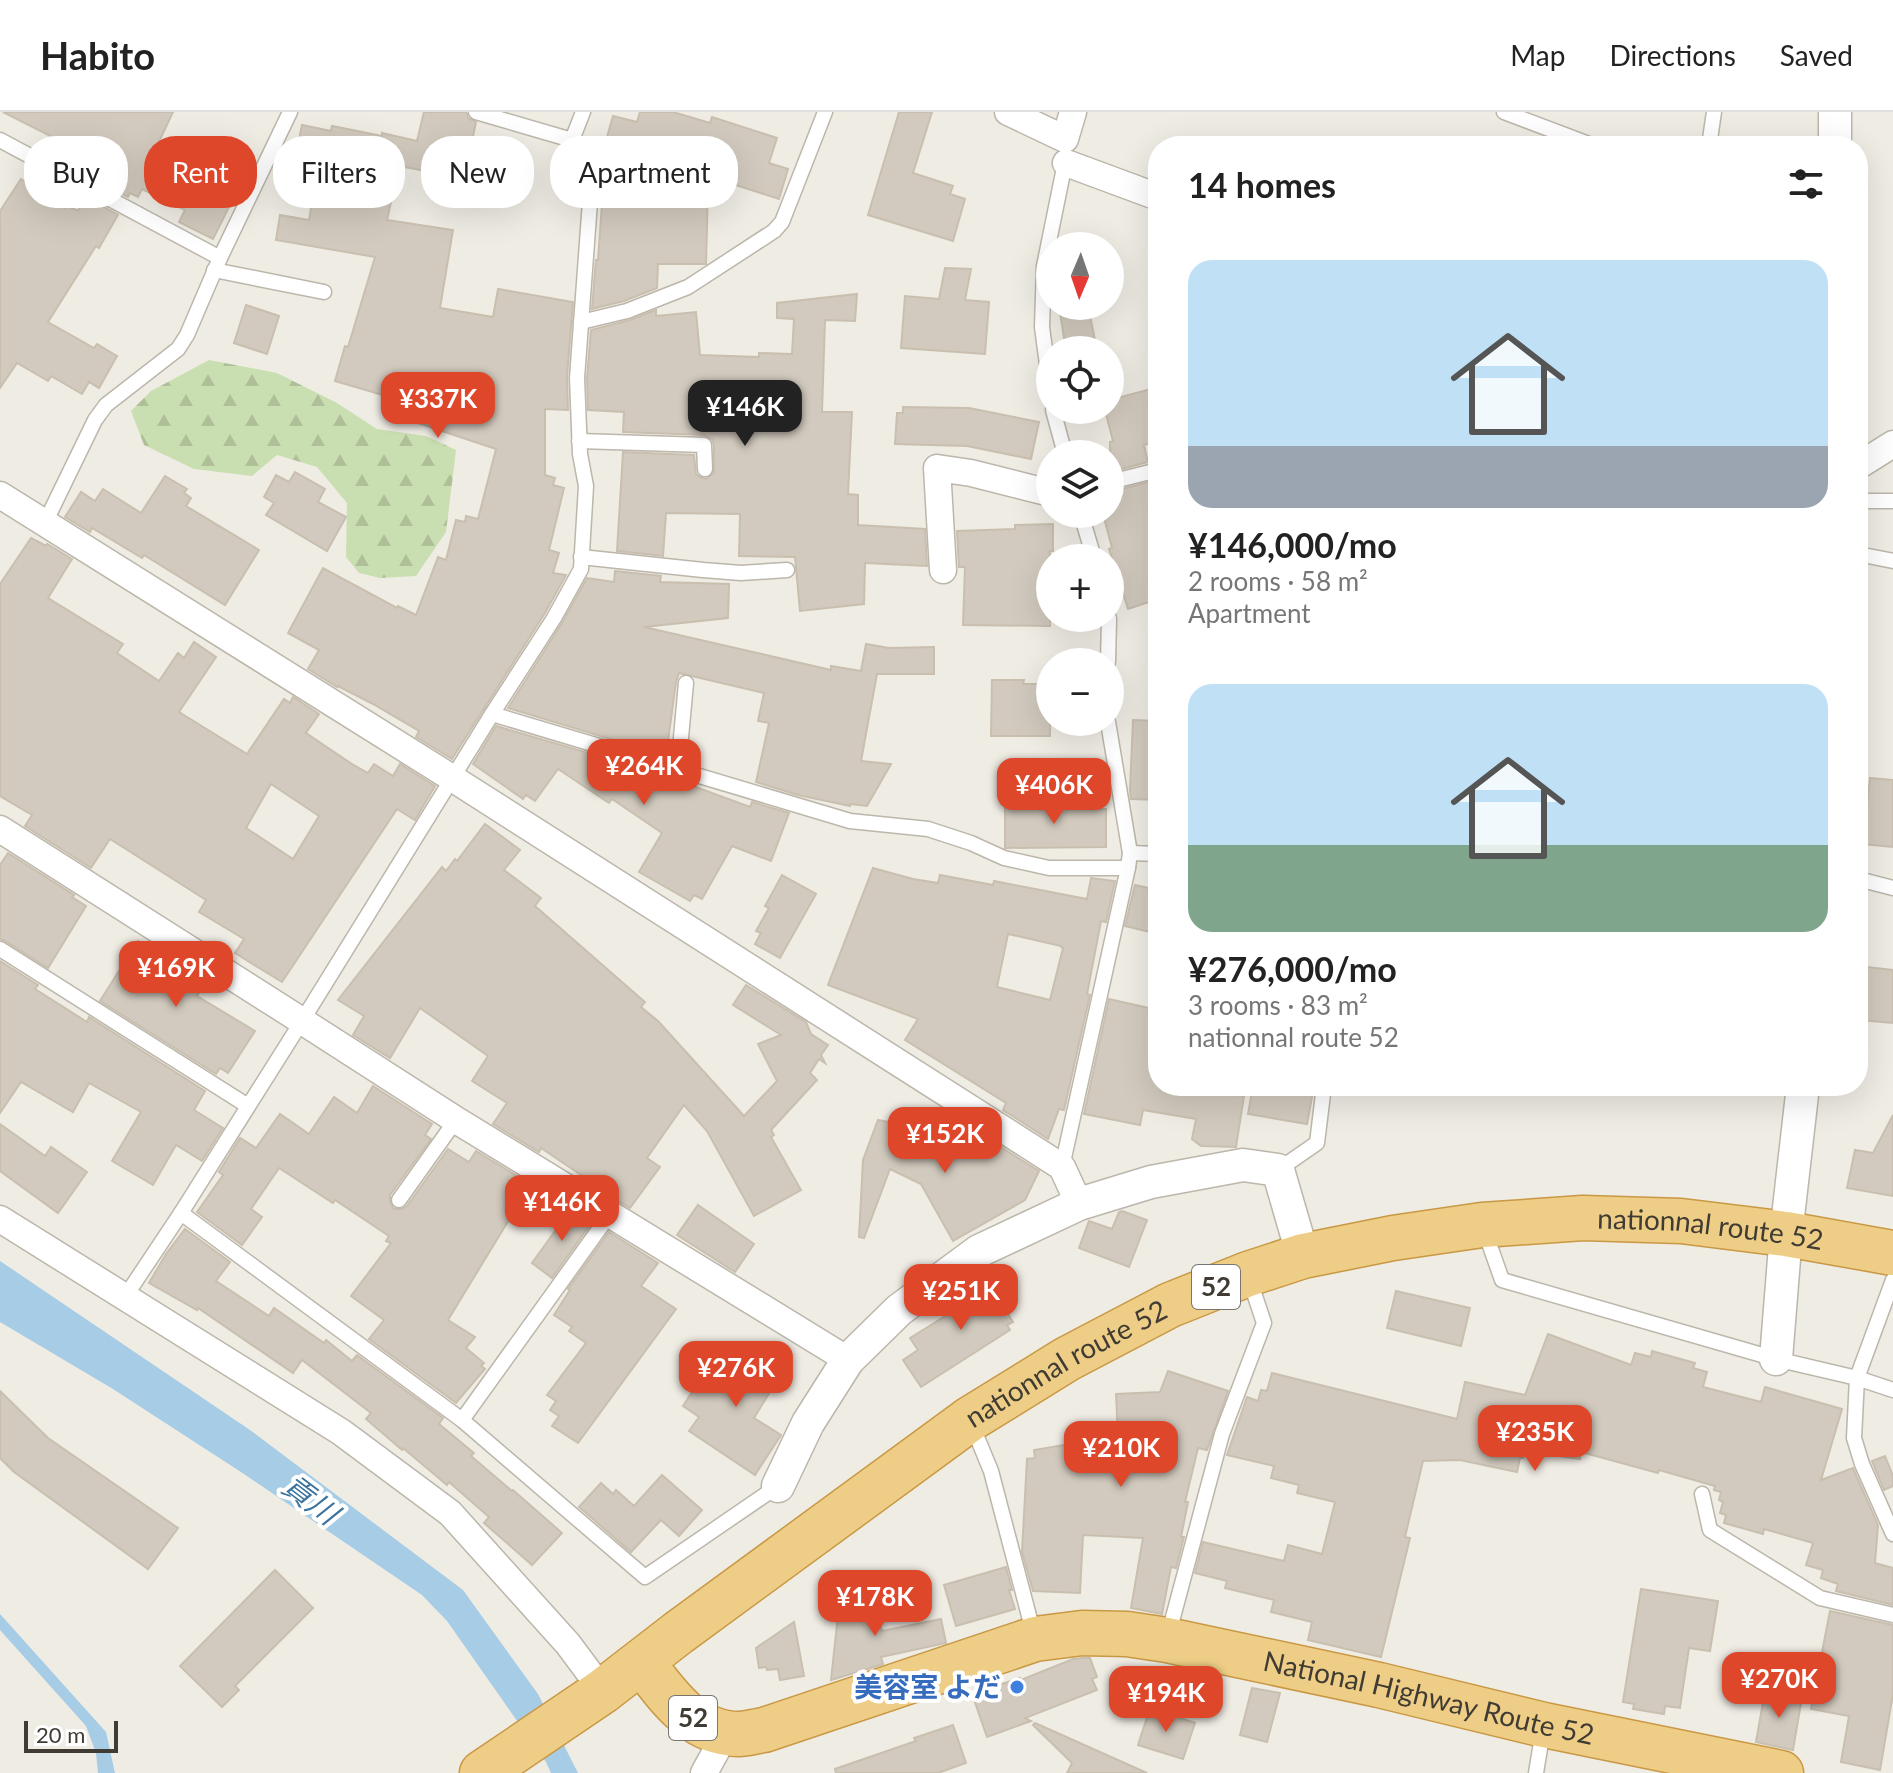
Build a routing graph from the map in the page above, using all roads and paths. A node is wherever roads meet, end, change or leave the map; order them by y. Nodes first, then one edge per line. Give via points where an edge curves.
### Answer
1 (290, 112) edge
2 (476, 112) edge
3 (583, 112) edge
4 (825, 112) edge
5 (1008, 112) edge
6 (1073, 112) edge
7 (1504, 112) edge
8 (1714, 112) edge
9 (1835, 112) edge
10 (558, 136) edge
11 (574, 136) edge
12 (1568, 136) edge
13 (1710, 136) edge
14 (1835, 136) edge
15 (0, 140) edge
16 (1065, 151) junction
17 (1148, 192) edge
18 (589, 208) edge
19 (217, 264) junction
20 (324, 292) dead end
21 (581, 322) junction
22 (1043, 336) edge
23 (579, 441) junction
24 (1893, 444) edge
25 (1868, 460) edge
26 (705, 469) dead end
27 (1148, 472) edge
28 (1124, 478) edge
29 (1036, 489) edge
30 (0, 495) edge
31 (1868, 501) edge
32 (1893, 501) edge
33 (45, 523) junction
34 (1868, 556) edge
35 (581, 557) junction
36 (1893, 561) edge
37 (787, 570) dead end
38 (943, 570) dead end
39 (686, 683) dead end
40 (492, 714) junction
41 (1110, 736) edge
42 (678, 770) junction
43 (452, 778) junction
44 (0, 829) edge
45 (1148, 856) edge
46 (1129, 860) junction
47 (1868, 882) edge
48 (1893, 888) edge
49 (0, 949) edge
50 (302, 1021) junction
51 (1323, 1096) edge
52 (1802, 1096) edge
53 (248, 1106) junction
54 (456, 1120) junction
55 (1062, 1167) junction
56 (1278, 1170) junction
57 (399, 1200) dead end
58 (1079, 1204) junction
59 (181, 1213) junction
60 (610, 1214) junction
61 (0, 1219) edge
62 (1482, 1225) junction
63 (1786, 1234) junction
64 (1893, 1253) edge
65 (1303, 1256) junction
66 (1248, 1274) junction
67 (1893, 1280) edge
68 (125, 1297) junction
69 (1776, 1359) junction
70 (848, 1360) junction
71 (1857, 1378) junction
72 (1893, 1390) edge
73 (970, 1419) junction
74 (462, 1420) junction
75 (778, 1486) joint
76 (1702, 1494) dead end
77 (1893, 1534) edge
78 (1893, 1615) edge
79 (1035, 1639) junction
80 (1167, 1640) junction
81 (642, 1662) junction
82 (594, 1696) junction
83 (1544, 1725) junction
84 (726, 1733) junction
85 (485, 1770) edge
86 (704, 1773) edge
87 (1536, 1773) edge
88 (1781, 1773) edge

1 - 19 lane
2 - 10 lane
3 - 11 lane
4 - 21 lane via 774,231 688,287
5 - 16 street
6 - 16 street
7 - 12 lane
8 - 13 lane
9 - 14 street
15 - 19 lane
16 - 17 street
16 - 22 lane via 1044,266
18 - 21 lane
19 - 20 lane
19 - 33 lane via 178,349 106,405 95,420
21 - 23 lane
23 - 26 lane via 704,445
23 - 35 lane via 586,486
24 - 25 street
27 - 28 lane
29 - 38 street via 937,468
30 - 33 street
31 - 32 lane
33 - 43 street
34 - 36 lane
35 - 37 lane via 741,573
35 - 40 lane via 581,569 554,618
39 - 42 lane
40 - 42 lane
40 - 43 lane
41 - 46 lane
42 - 46 lane via 850,821 928,829 1004,858 1049,868
43 - 50 lane
43 - 55 street
44 - 50 street
45 - 46 lane
46 - 55 lane
47 - 48 lane
49 - 53 lane
50 - 53 lane
50 - 54 street
51 - 56 lane via 1317,1143
52 - 63 street
53 - 59 lane
54 - 57 lane
54 - 60 street
55 - 58 street
56 - 58 street via 1243,1165 1151,1182
56 - 65 street
58 - 70 street via 979,1251 899,1310
59 - 68 lane
59 - 74 lane
60 - 70 street
60 - 74 lane
61 - 68 street
62 - 63 highway, nationnal route 52 / 52 via 1583,1218 1681,1221
62 - 65 highway, nationnal route 52 / 52
62 - 69 lane via 1502,1280
63 - 64 highway, nationnal route 52 / 52
63 - 69 street
65 - 66 highway, nationnal route 52 / 52
66 - 73 highway, nationnal route 52 / 52 via 1144,1318
66 - 80 lane via 1264,1323 1222,1434
67 - 71 lane
68 - 82 street via 341,1432 450,1513 568,1644
69 - 71 lane
70 - 75 street via 808,1423
71 - 72 lane
71 - 77 lane via 1854,1438
73 - 79 lane via 991,1471
73 - 81 highway, nationnal route 52 / 52
74 - 75 lane via 645,1577
76 - 78 lane via 1710,1530 1820,1598
79 - 80 highway, National Highway Route 52 / 52 via 1082,1633
79 - 84 highway, National Highway Route 52 / 52 via 764,1730
80 - 83 highway, National Highway Route 52 / 52
81 - 82 highway, 52
81 - 84 highway, 52 via 678,1708
82 - 85 highway, 52
83 - 87 lane
83 - 88 highway, National Highway Route 52 / 52
84 - 86 street

